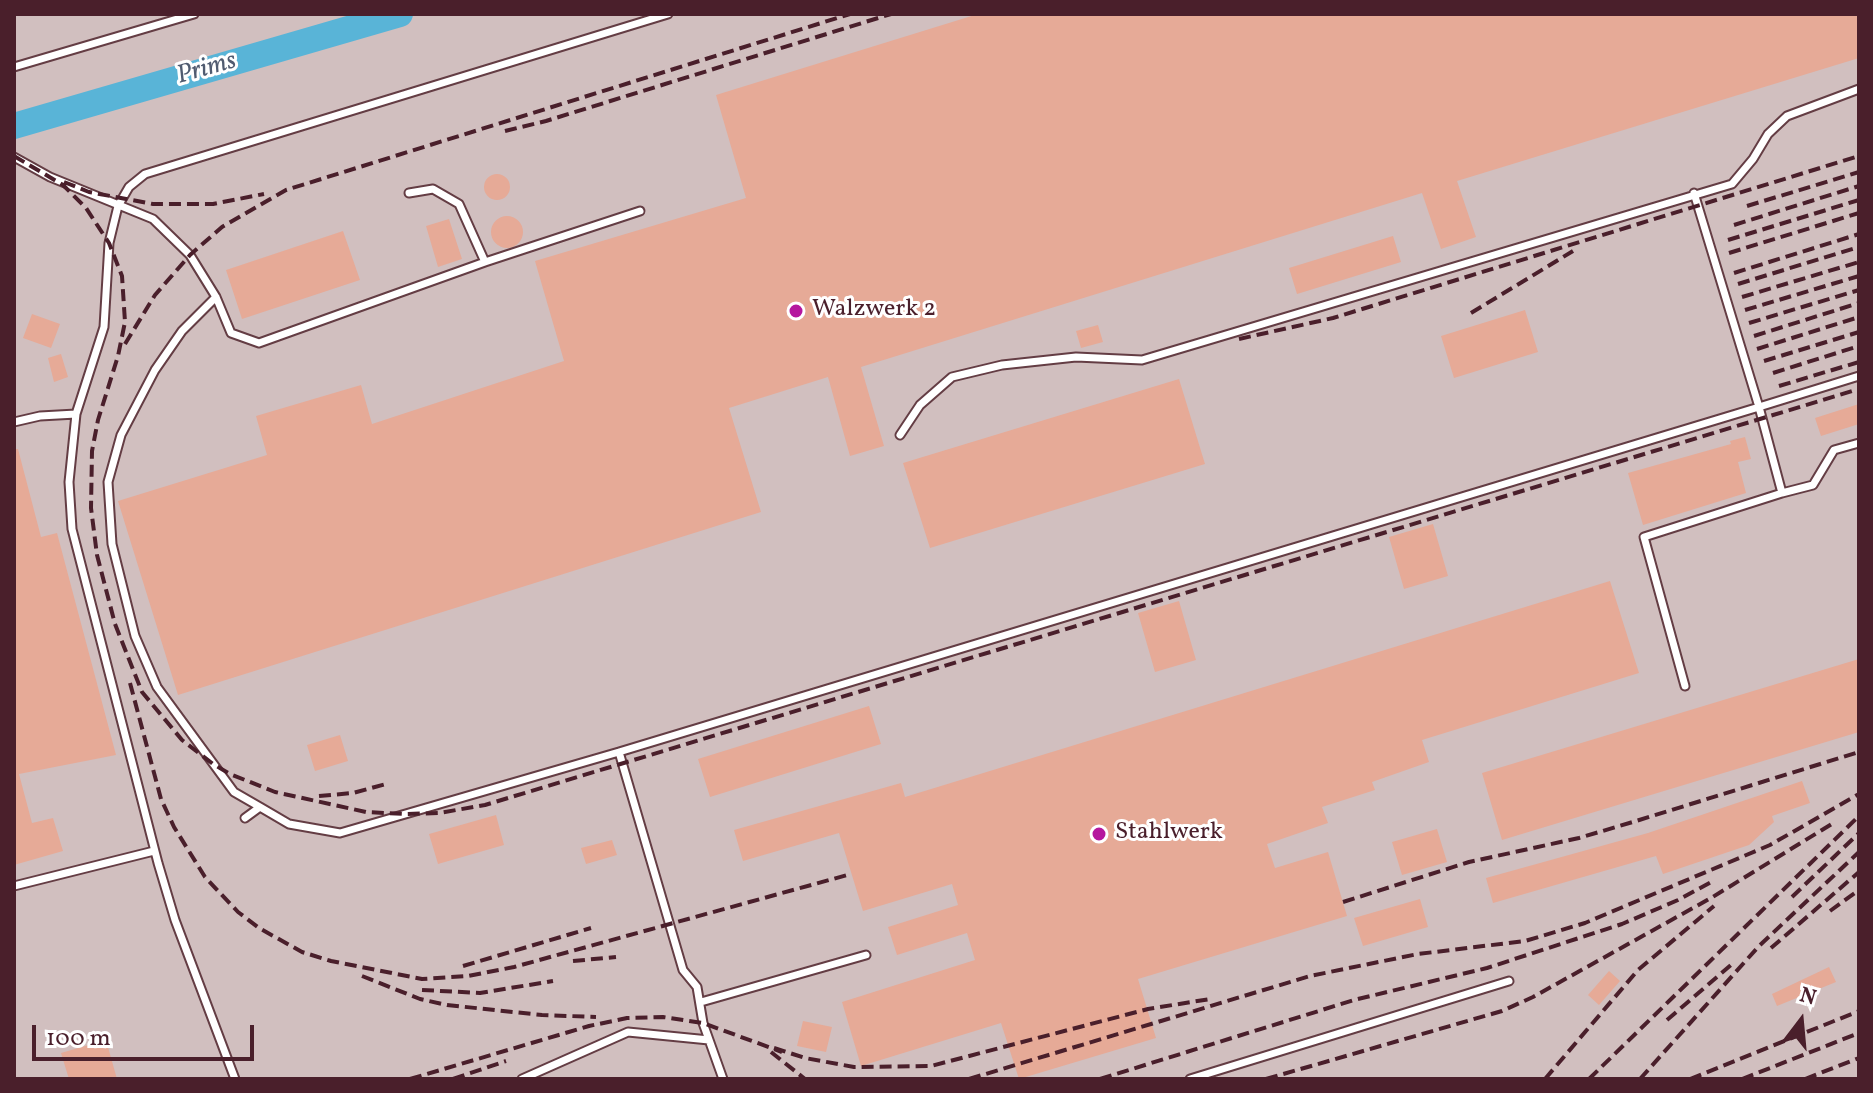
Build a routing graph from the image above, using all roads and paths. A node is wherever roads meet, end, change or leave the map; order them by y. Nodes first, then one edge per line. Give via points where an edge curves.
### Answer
1 (194, 14) edge
2 (668, 14) edge
3 (14, 67) edge
4 (1859, 89) edge
5 (14, 157) edge
6 (409, 193) dead end
7 (1694, 193) junction
8 (118, 206) junction
9 (640, 211) dead end
10 (485, 262) junction
11 (216, 297) junction
12 (1859, 376) edge
13 (1759, 407) junction
14 (76, 414) junction
15 (14, 422) edge
16 (900, 435) dead end
17 (1859, 443) edge
18 (1782, 493) junction
19 (1685, 686) dead end
20 (619, 752) junction
21 (260, 807) junction
22 (245, 818) dead end
23 (154, 851) junction
24 (14, 886) edge
25 (866, 955) dead end
26 (1509, 981) dead end
27 (701, 1002) junction
28 (709, 1040) junction
29 (235, 1079) edge
30 (522, 1079) edge
31 (723, 1079) edge
32 (1190, 1079) edge

1 - 3 lane
2 - 8 lane via 145,174
4 - 7 lane via 1787,116 1732,184
5 - 8 lane
6 - 10 lane via 433,189 459,204
7 - 13 lane
7 - 16 lane via 1142,360 1076,357 952,377 920,405
8 - 11 lane via 153,219 190,255
8 - 14 lane via 109,243 104,327
9 - 10 lane
10 - 11 lane via 259,343 231,333
11 - 21 lane via 182,331 155,370 121,435 108,482 112,544 135,636 157,687 234,792
12 - 13 lane
13 - 18 lane
13 - 20 lane
14 - 15 lane
14 - 23 lane via 69,482 72,529
17 - 18 lane via 1834,450 1813,485
18 - 19 lane via 1644,537
20 - 21 lane via 340,833 289,824
20 - 27 lane via 683,970
21 - 22 lane
23 - 24 lane
23 - 29 lane
25 - 27 lane
26 - 32 lane
27 - 28 lane
28 - 30 lane via 628,1032
28 - 31 lane

